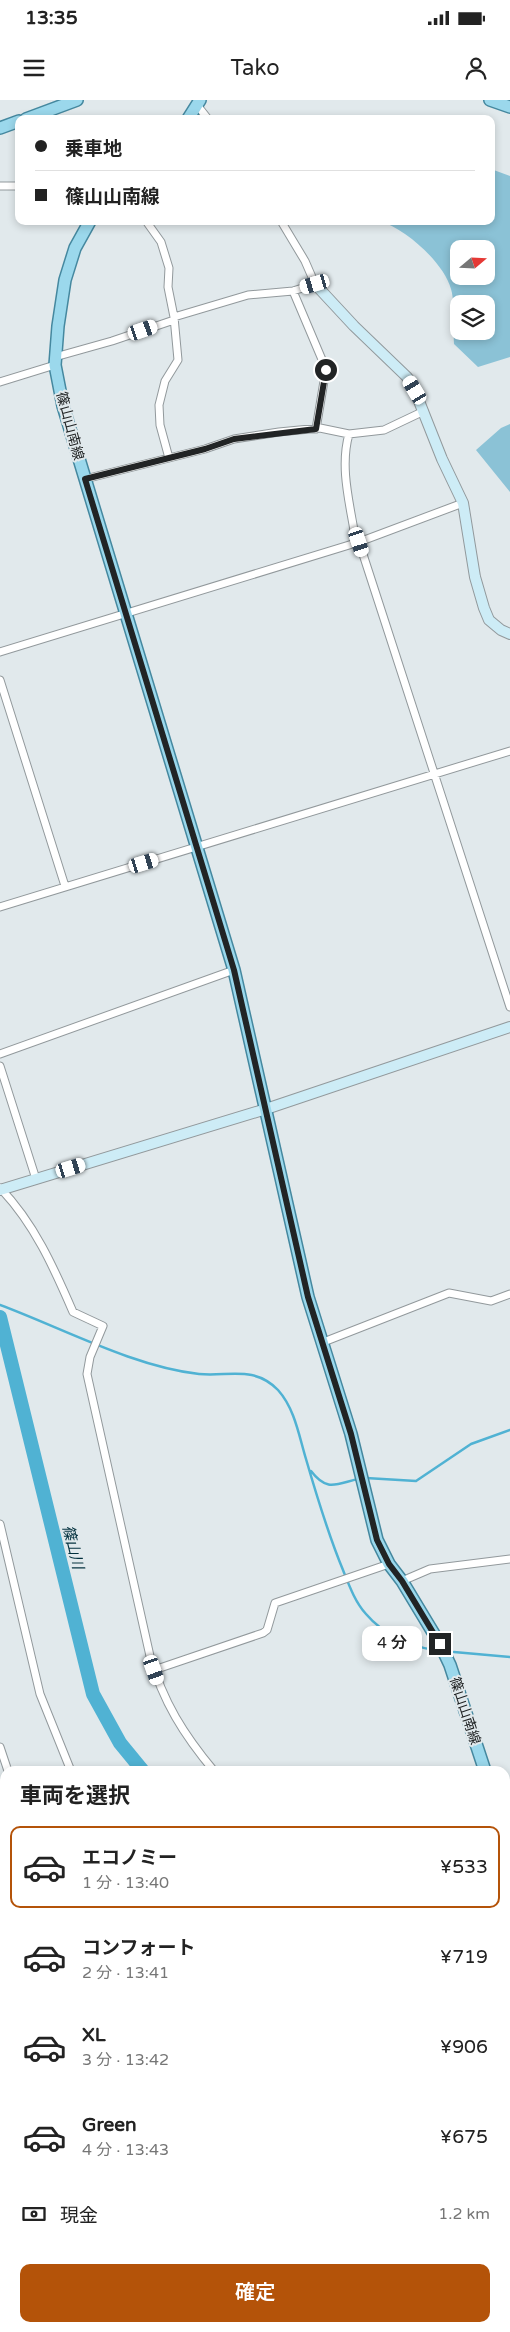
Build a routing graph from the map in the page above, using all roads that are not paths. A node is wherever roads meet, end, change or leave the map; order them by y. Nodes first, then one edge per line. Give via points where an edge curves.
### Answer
1 (77, 100) edge
2 (490, 100) edge
3 (198, 103) edge
4 (510, 107) edge
5 (37, 115) edge
6 (190, 115) edge
7 (206, 115) edge
8 (15, 122) edge
9 (0, 128) edge
10 (0, 186) edge
11 (15, 186) edge
12 (88, 225) edge
13 (149, 225) edge
14 (283, 225) edge
15 (315, 284) junction
16 (292, 291) junction
17 (174, 318) junction
18 (55, 361) junction
19 (0, 382) edge
20 (424, 411) junction
21 (316, 429) junction
22 (349, 434) junction
23 (169, 458) junction
24 (85, 479) junction
25 (463, 503) junction
26 (358, 542) junction
27 (127, 614) junction
28 (510, 634) edge
29 (0, 652) edge
30 (0, 680) edge
31 (510, 751) edge
32 (434, 774) junction
33 (197, 847) junction
34 (65, 886) junction
35 (0, 907) edge
36 (234, 970) junction
37 (510, 1007) edge
38 (510, 1027) edge
39 (0, 1054) edge
40 (0, 1066) edge
41 (266, 1109) junction
42 (36, 1179) junction
43 (0, 1189) edge
44 (510, 1294) edge
45 (321, 1342) junction
46 (0, 1524) edge
47 (510, 1559) edge
48 (389, 1564) junction
49 (402, 1581) junction
50 (154, 1670) junction
51 (0, 1747) edge
52 (6, 1766) edge
53 (69, 1766) edge
54 (210, 1766) edge
55 (483, 1766) edge

1 - 5 main road
2 - 4 main road
3 - 6 main road
3 - 7 street
8 - 9 main road
10 - 11 street
12 - 18 main road, 篠山山南線 via 74,248 65,280
13 - 17 street via 165,252
14 - 15 street
15 - 16 street
15 - 20 street via 408,377
16 - 17 street via 248,295
16 - 21 street via 326,370
17 - 18 street
17 - 23 street via 178,360 165,381 159,405 160,425
18 - 19 street
18 - 24 main road, 篠山山南線
20 - 22 street via 384,430
20 - 25 street
21 - 22 street
21 - 23 street via 234,439
22 - 26 street via 344,467
23 - 24 street
24 - 27 main road, 篠山山南線
25 - 26 street
25 - 28 street via 475,577 484,608 500,630
26 - 27 street
26 - 32 street
27 - 29 street
27 - 33 main road, 篠山山南線
30 - 34 street
31 - 32 street
32 - 33 street
32 - 37 street
33 - 34 street
33 - 36 main road, 篠山山南線
34 - 35 street
36 - 39 street
36 - 41 main road, 篠山山南線
38 - 41 street
40 - 42 street
41 - 42 street
41 - 45 main road, 篠山山南線
42 - 43 street
43 - 50 street via 30,1225 73,1312 103,1326 90,1357 87,1374
44 - 45 street via 490,1301 449,1293
45 - 48 main road, 篠山山南線 via 351,1434 377,1540
46 - 53 street via 40,1694
47 - 49 street via 430,1569
48 - 49 main road, 篠山山南線
48 - 50 street via 275,1603 267,1630 263,1633
49 - 55 main road, 篠山山南線 via 450,1665
50 - 54 street via 187,1739
51 - 52 street

